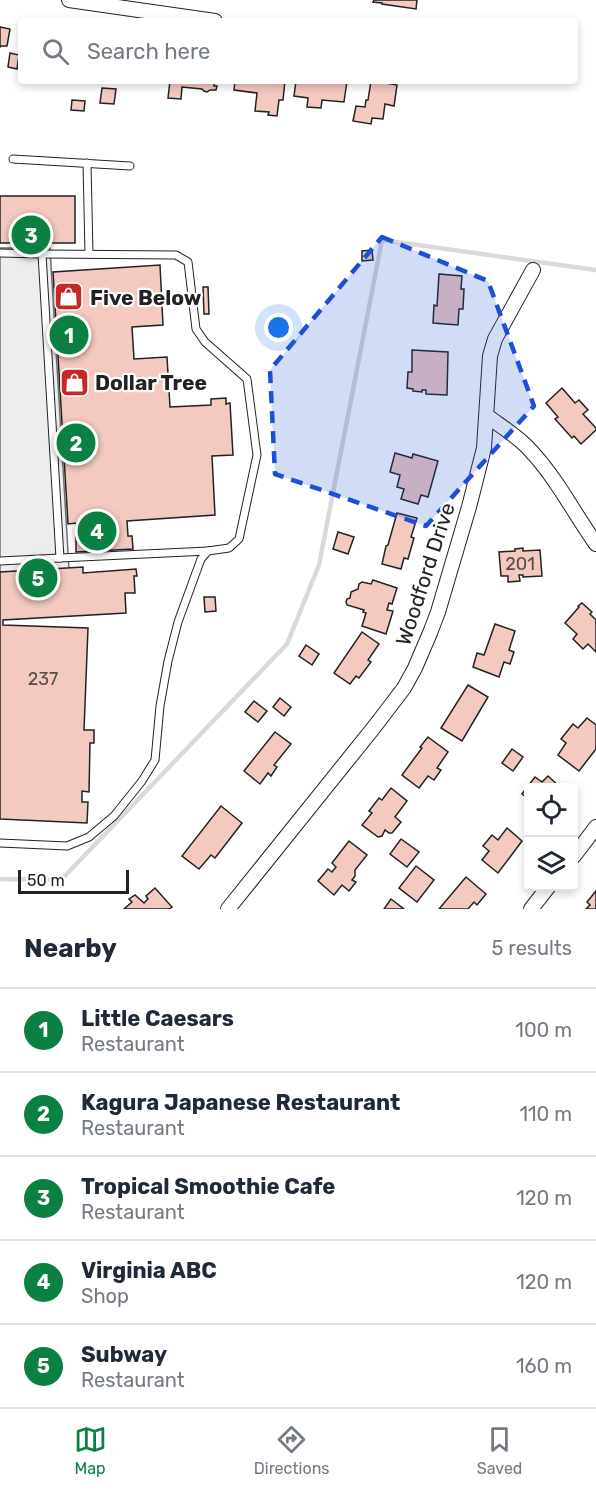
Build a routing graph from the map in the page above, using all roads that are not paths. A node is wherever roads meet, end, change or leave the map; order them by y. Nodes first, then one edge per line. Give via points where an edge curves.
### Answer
1 (69, 0) edge
2 (194, 18) edge
3 (13, 159) dead end
4 (87, 163) junction
5 (130, 166) dead end
6 (0, 253) edge
7 (42, 254) junction
8 (89, 254) junction
9 (533, 270) dead end
10 (487, 416) junction
11 (596, 544) edge
12 (208, 551) junction
13 (60, 558) junction
14 (0, 561) edge
15 (596, 827) edge
16 (0, 843) edge
17 (578, 849) edge
18 (545, 891) edge
19 (228, 909) edge
20 (531, 909) edge

1 - 2 street
3 - 4 lane
4 - 5 lane
4 - 8 lane
6 - 7 lane
7 - 8 lane
7 - 13 lane
8 - 12 lane via 176,255 188,262 196,329 247,379 257,455 239,539 229,548
9 - 10 street, Woodford Drive via 492,348
10 - 11 street via 530,450
10 - 19 street, Woodford Drive via 484,448 469,507 438,612 415,668 375,726
12 - 13 lane
12 - 16 lane via 201,559 178,622 160,706 155,760 142,781 114,816 89,837 67,846
13 - 14 lane
15 - 17 street
18 - 20 street

